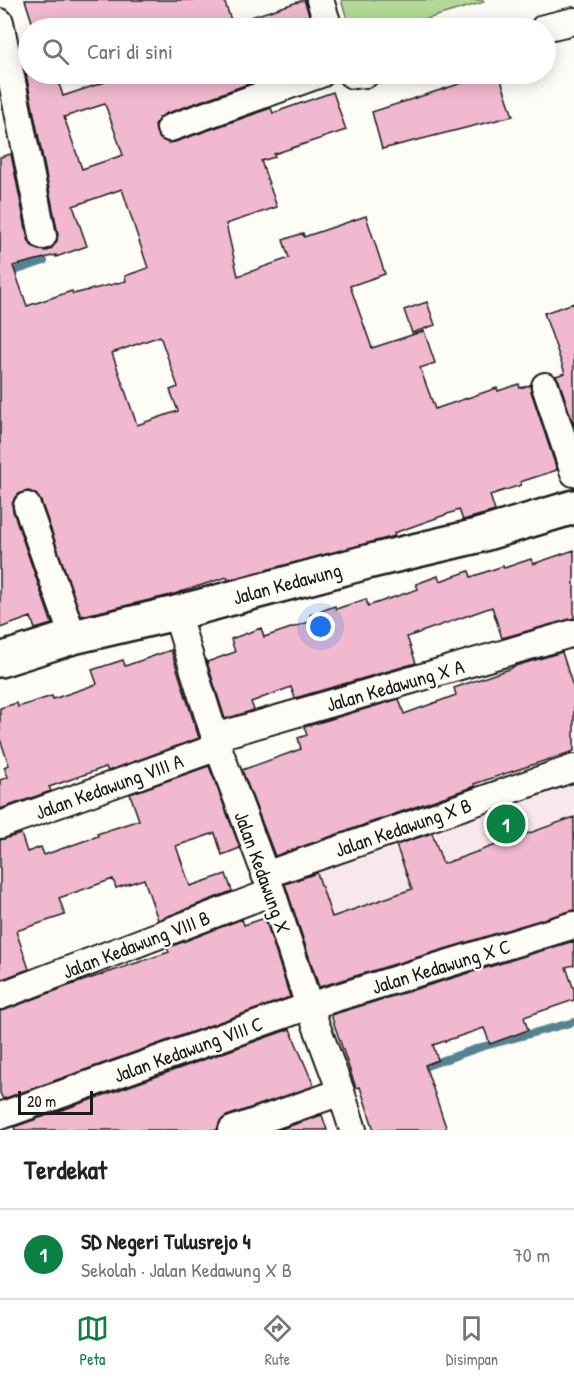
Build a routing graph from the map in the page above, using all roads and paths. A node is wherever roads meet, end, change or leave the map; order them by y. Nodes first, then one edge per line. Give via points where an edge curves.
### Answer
1 (320, 0) edge
2 (326, 18) edge
3 (574, 21) edge
4 (556, 25) edge
5 (0, 26) edge
6 (293, 84) edge
7 (170, 128) dead end
8 (43, 236) dead end
9 (545, 386) dead end
10 (574, 473) edge
11 (27, 506) dead end
12 (574, 507) edge
13 (176, 613) junction
14 (574, 633) edge
15 (73, 637) junction
16 (0, 660) edge
17 (217, 742) junction
18 (574, 768) edge
19 (0, 825) edge
20 (269, 883) junction
21 (574, 925) edge
22 (0, 996) edge
23 (309, 1006) junction
24 (341, 1092) junction
25 (0, 1116) edge
26 (232, 1130) edge
27 (353, 1130) edge

1 - 2 street
3 - 4 street
5 - 8 street
6 - 7 street
9 - 10 street
11 - 15 street
12 - 13 main road, Jalan Kedawung via 477,536
13 - 15 main road, Jalan Kedawung
13 - 17 street, Jalan Kedawung X
14 - 17 street, Jalan Kedawung X A
15 - 16 main road, Jalan Kedawung
17 - 19 street, Jalan Kedawung VIII A
17 - 20 street, Jalan Kedawung X
18 - 20 street, Jalan Kedawung X B
20 - 22 street, Jalan Kedawung VIII B
20 - 23 street, Jalan Kedawung X
21 - 23 street, Jalan Kedawung X C
23 - 24 street, Jalan Kedawung X
23 - 25 street, Jalan Kedawung VIII C
24 - 26 street
24 - 27 street, Jalan Kedawung X

